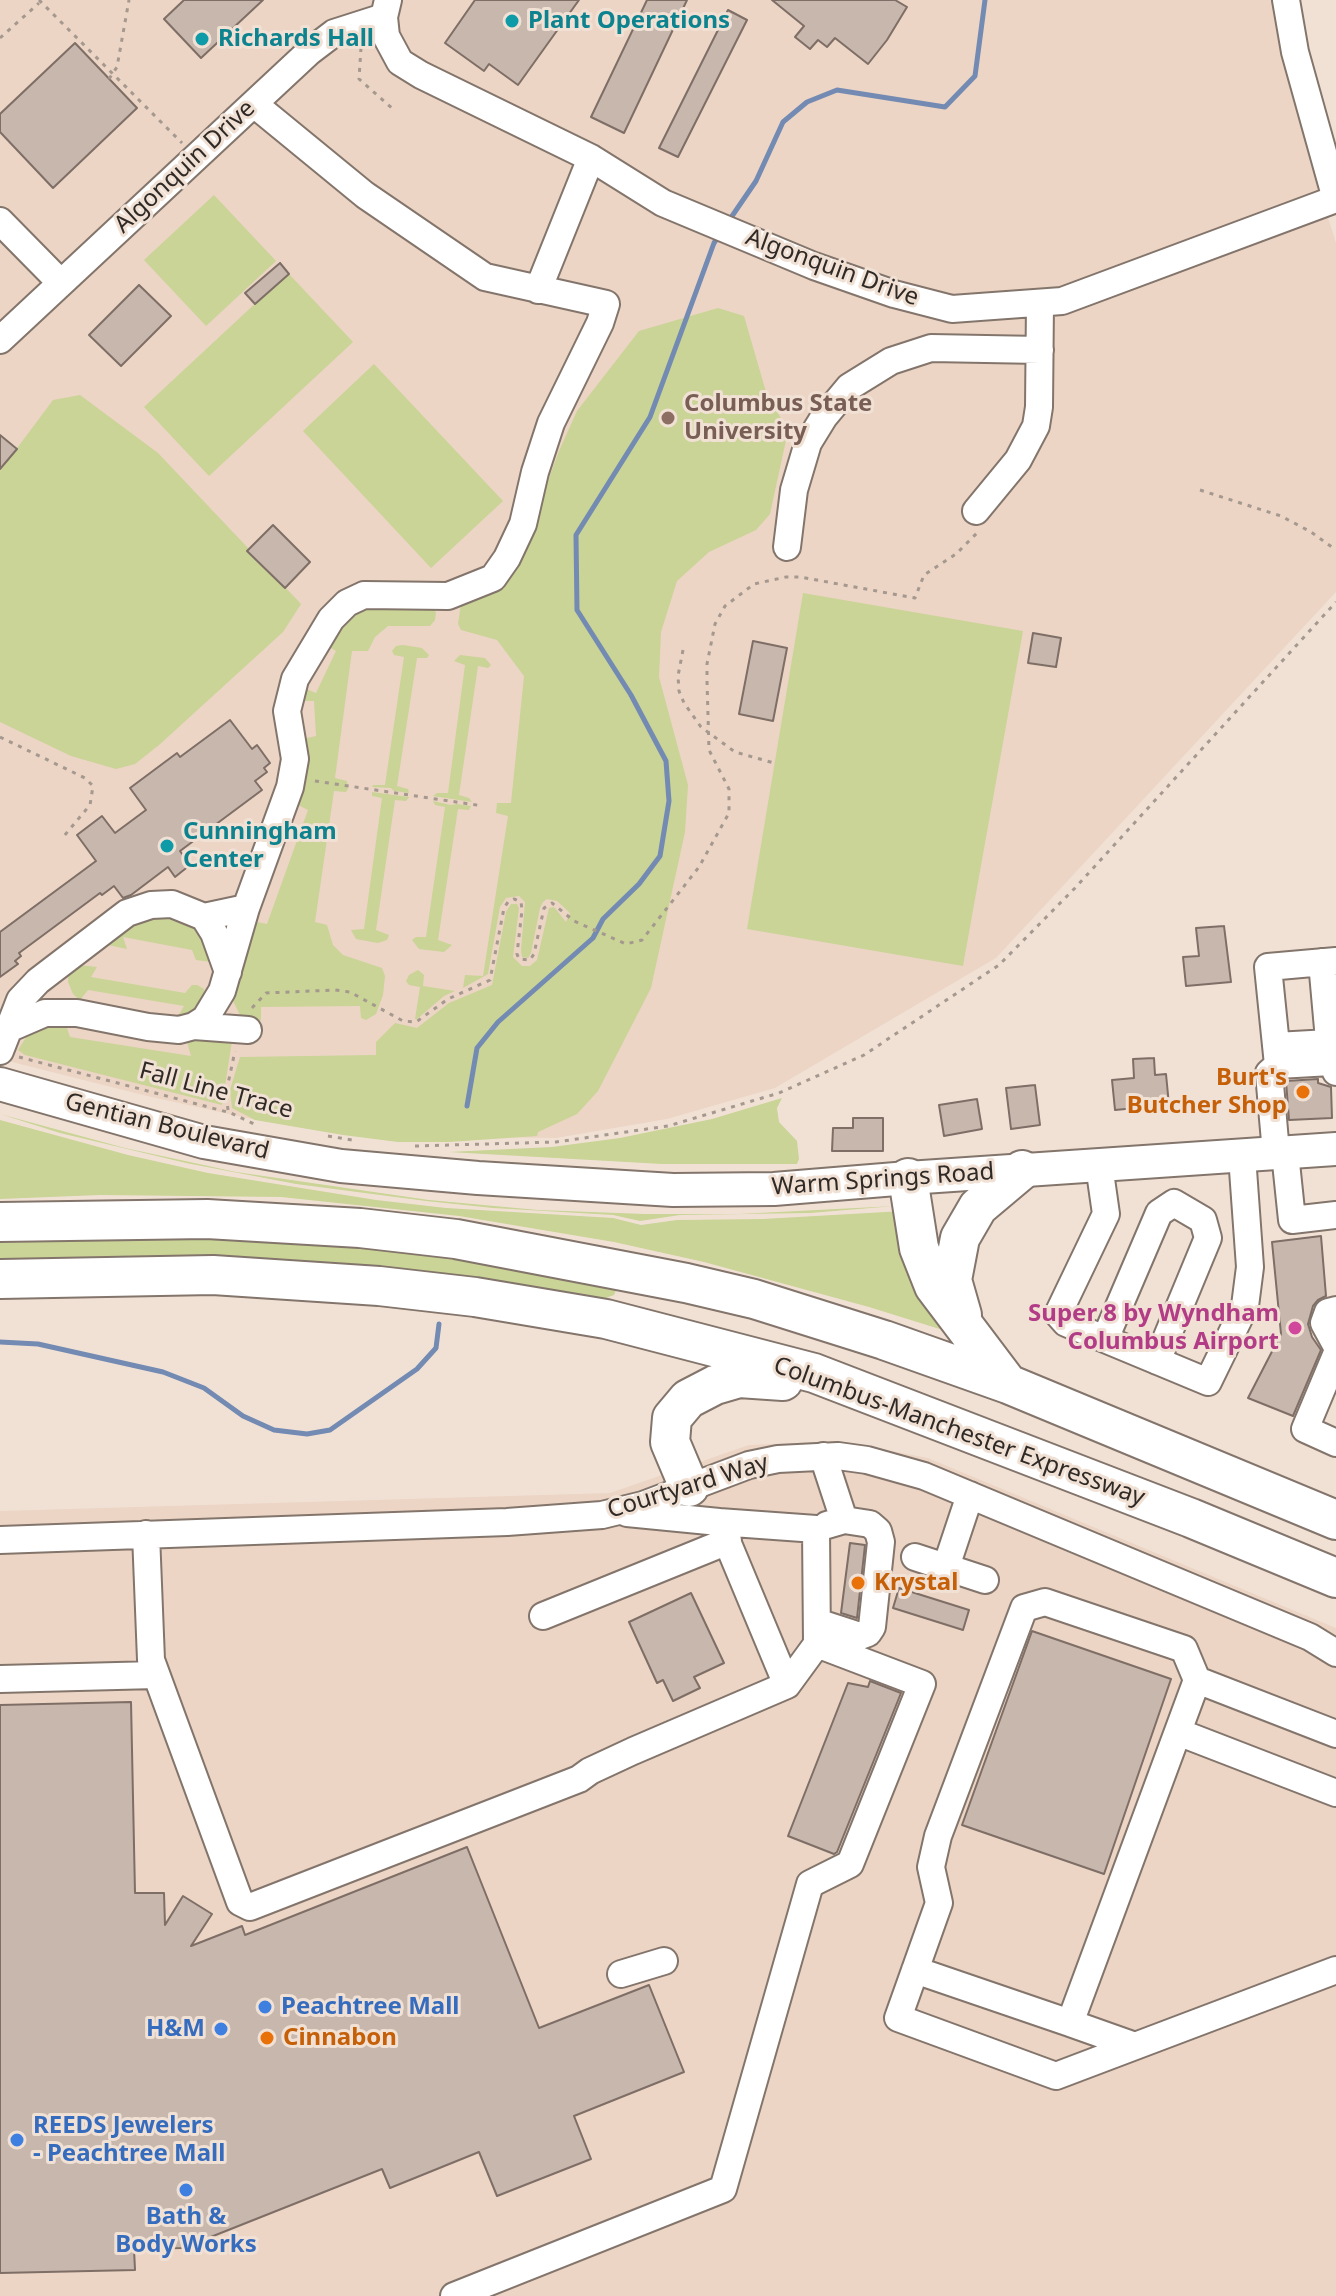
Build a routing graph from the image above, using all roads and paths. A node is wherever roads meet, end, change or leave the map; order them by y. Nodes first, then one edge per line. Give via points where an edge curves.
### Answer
1 (40, 0) edge
2 (129, 0) edge
3 (1286, 0) edge
4 (377, 14) edge
5 (0, 38) edge
6 (113, 73) junction
7 (109, 79) dead end
8 (254, 104) junction
9 (393, 109) dead end
10 (196, 157) junction
11 (591, 158) junction
12 (1336, 199) edge
13 (0, 221) edge
14 (61, 283) junction
15 (538, 290) junction
16 (1040, 303) junction
17 (0, 340) edge
18 (1040, 350) junction
19 (1200, 490) dead end
20 (978, 521) joint
21 (787, 547) dead end
22 (1336, 550) edge
23 (1336, 602) edge
24 (683, 650) dead end
25 (708, 733) junction
26 (0, 737) edge
27 (774, 763) dead end
28 (291, 778) junction
29 (483, 806) dead end
30 (64, 836) dead end
31 (246, 908) junction
32 (204, 917) junction
33 (1329, 961) edge
34 (55, 968) junction
35 (225, 981) junction
36 (77, 1013) junction
37 (194, 1026) junction
38 (240, 1026) junction
39 (3, 1043) edge
40 (1277, 1056) junction
41 (1332, 1059) edge
42 (0, 1084) edge
43 (228, 1112) junction
44 (259, 1126) dead end
45 (326, 1136) dead end
46 (353, 1140) dead end
47 (411, 1146) dead end
48 (1336, 1149) edge
49 (1280, 1153) junction
50 (1242, 1156) junction
51 (428, 1160) junction
52 (1099, 1165) junction
53 (1022, 1170) junction
54 (908, 1178) junction
55 (1336, 1215) edge
56 (0, 1222) edge
57 (0, 1279) edge
58 (1336, 1310) edge
59 (965, 1326) junction
60 (1105, 1339) junction
61 (1336, 1345) edge
62 (1336, 1355) edge
63 (1157, 1361) junction
64 (1008, 1384) junction
65 (1330, 1388) edge
66 (861, 1391) junction
67 (1336, 1443) edge
68 (823, 1456) junction
69 (689, 1487) junction
70 (970, 1495) junction
71 (616, 1512) junction
72 (844, 1520) junction
73 (1336, 1520) edge
74 (816, 1529) junction
75 (724, 1531) junction
76 (146, 1534) junction
77 (0, 1540) edge
78 (915, 1557) dead end
79 (946, 1567) junction
80 (1336, 1578) edge
81 (985, 1580) dead end
82 (543, 1616) dead end
83 (817, 1633) junction
84 (1336, 1653) edge
85 (156, 1675) junction
86 (0, 1679) edge
87 (1197, 1680) junction
88 (787, 1685) junction
89 (1178, 1732) junction
90 (1336, 1734) edge
91 (1336, 1793) edge
92 (664, 1961) dead end
93 (915, 1970) junction
94 (1336, 1970) edge
95 (621, 1974) dead end
96 (1070, 2023) junction
97 (1135, 2046) junction
98 (454, 2296) edge

1 - 5 path
1 - 6 path
2 - 6 path
3 - 12 street
4 - 8 street, Algonquin Drive via 334,33
4 - 9 path via 362,49 359,79
4 - 11 street, Algonquin Drive via 400,62
6 - 7 path
6 - 10 path
8 - 10 street, Algonquin Drive
8 - 15 street via 365,195 485,277
10 - 14 street, Algonquin Drive
11 - 15 street
11 - 16 street, Algonquin Drive via 663,203 894,294 952,309
12 - 16 street, Algonquin Drive via 1062,301
13 - 14 street
14 - 17 street, Algonquin Drive
15 - 28 street via 606,304 551,423 523,524 507,558 493,578 448,596 364,595 331,619 295,679 287,711 294,744
16 - 18 street
18 - 20 street via 1036,426
18 - 21 street via 931,348 891,361 849,387 808,443 794,490
19 - 22 path via 1281,516
20 - 25 path via 956,554 924,575 915,598 800,577 768,579 743,590 715,624 707,664
23 - 51 path via 999,965 864,1055 779,1093 668,1126
24 - 25 path via 679,691
25 - 27 path via 735,752
25 - 38 path via 709,750 729,789 729,813 699,867 642,940 626,944 548,904 534,954 525,961 517,954 521,902 514,899 504,908 490,980 448,999 416,1022 335,990 266,993
26 - 30 path via 93,786 90,805
28 - 29 path
28 - 31 street
31 - 32 street
31 - 35 street
32 - 34 street via 172,904 127,913
32 - 35 street via 214,933
33 - 40 street via 1268,967
33 - 41 street
34 - 36 street via 63,997
34 - 39 street via 20,1000
35 - 37 street via 205,1019
35 - 38 street
36 - 37 street via 148,1027
36 - 39 street via 45,1013
37 - 38 street
38 - 43 path via 226,1093
39 - 43 path, Fall Line Trace via 25,1059
40 - 41 street
40 - 49 street via 1269,1073
42 - 51 main road, Gentian Boulevard via 204,1142 341,1166
43 - 44 path, Fall Line Trace
45 - 46 path
47 - 51 path
48 - 49 main road, Warm Springs Road
49 - 50 main road, Warm Springs Road
49 - 55 street via 1292,1220
50 - 52 main road, Warm Springs Road
50 - 63 street via 1250,1267 1245,1306 1208,1382
51 - 54 main road, Warm Springs Road via 673,1190 774,1189
52 - 53 main road, Warm Springs Road
52 - 60 street via 1106,1214 1058,1314 1066,1323
53 - 54 main road, Warm Springs Road
53 - 59 highway via 978,1207 960,1238 952,1280
54 - 59 highway via 919,1248 934,1286
56 - 64 highway via 207,1219 456,1239 754,1299
57 - 66 highway, Columbus-Manchester Expressway via 213,1275 475,1297 606,1319 814,1373
58 - 61 street via 1328,1312 1324,1323
59 - 64 highway
60 - 63 street
60 - 63 street via 1159,1213 1174,1203 1203,1220 1208,1238
62 - 65 street
64 - 73 highway
65 - 67 street via 1305,1429
66 - 69 highway via 739,1378 688,1399 672,1418 670,1442
66 - 80 highway, Columbus-Manchester Expressway
68 - 69 street, Courtyard Way via 749,1465
68 - 70 street, Courtyard Way via 896,1466
68 - 72 street
69 - 71 street, Courtyard Way
70 - 79 street
70 - 84 street, Courtyard Way via 1310,1637
71 - 75 street
71 - 76 street, Courtyard Way via 507,1522
72 - 74 street
72 - 83 street via 870,1524 881,1542 872,1627 860,1636
74 - 75 street
74 - 83 street
75 - 82 street
75 - 88 street
76 - 77 street, Courtyard Way
76 - 85 street
78 - 79 street
79 - 81 street
83 - 88 street
83 - 98 street via 922,1684 850,1864 810,1884 723,2189
85 - 86 street
85 - 88 street via 240,1902 250,1907 579,1779
87 - 89 street
87 - 90 street
87 - 93 street via 1184,1649 1045,1602 1024,1608 938,1836 931,1867 939,1903
89 - 91 street
89 - 96 street
92 - 95 street
93 - 96 street
93 - 97 street via 898,2018 1056,2076
94 - 97 street
96 - 97 street

